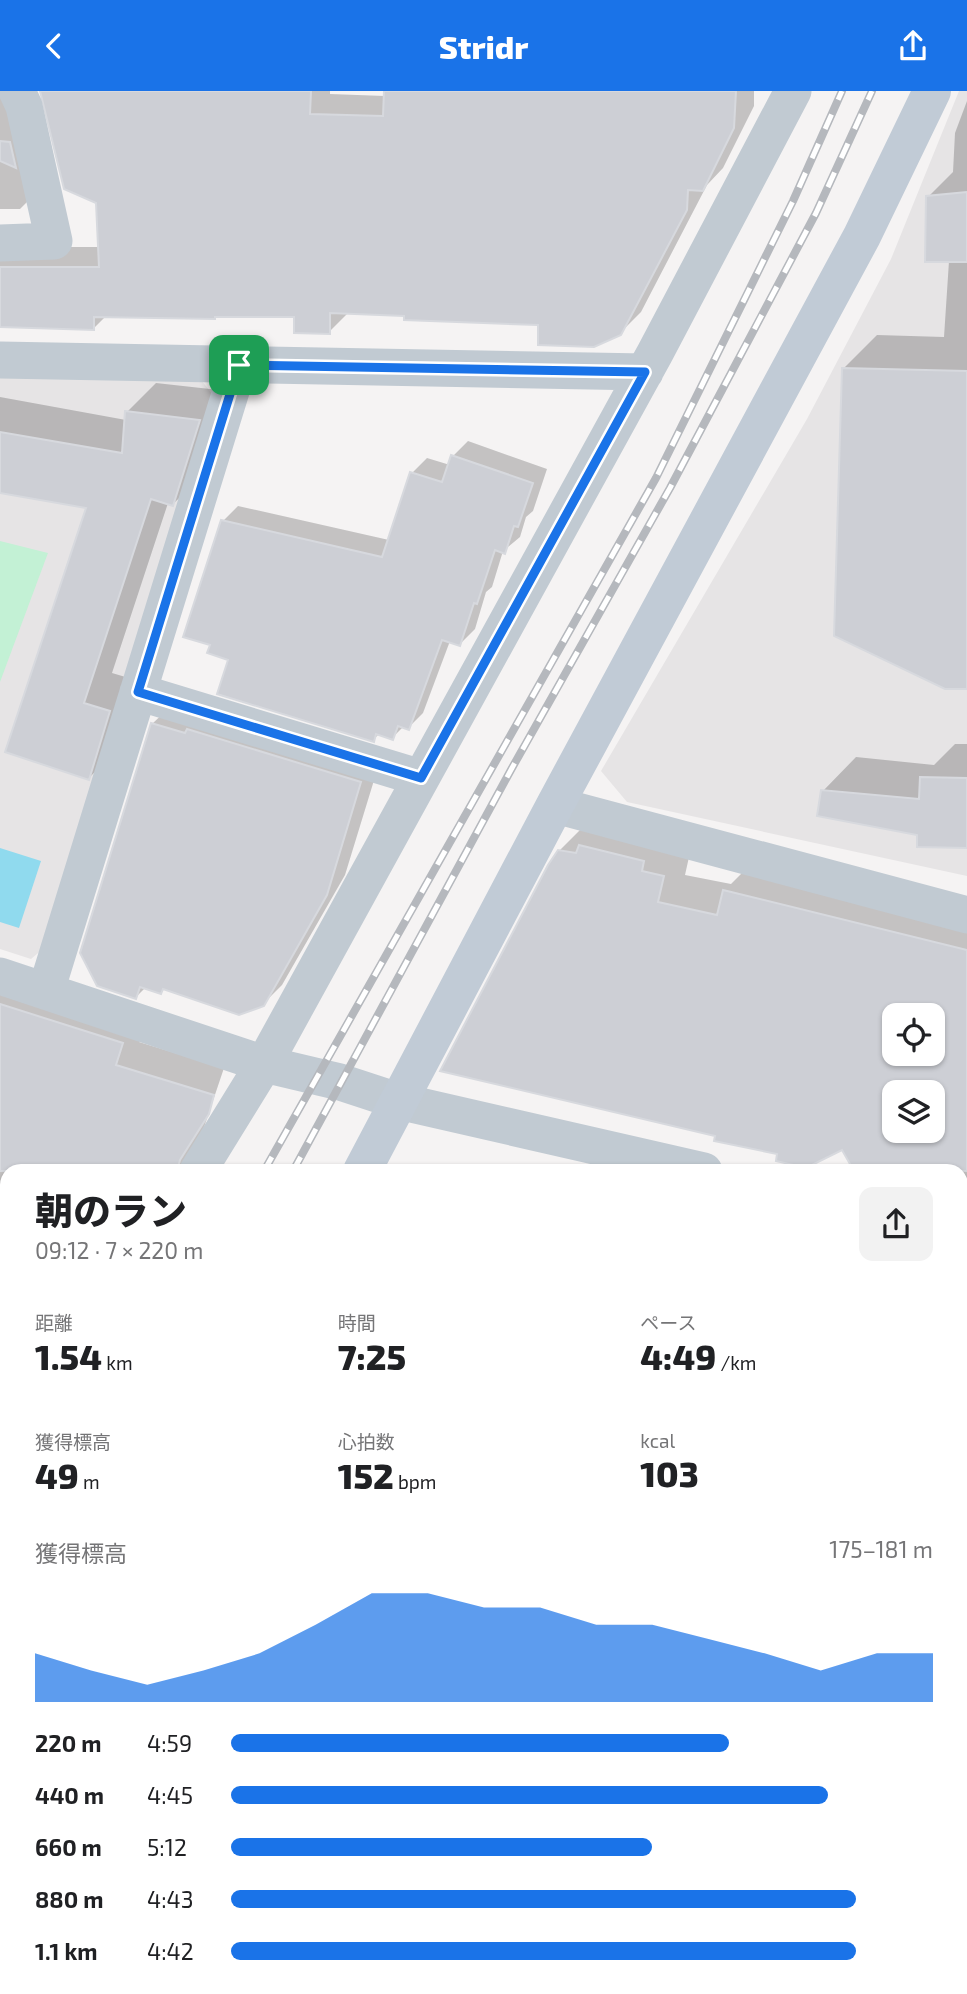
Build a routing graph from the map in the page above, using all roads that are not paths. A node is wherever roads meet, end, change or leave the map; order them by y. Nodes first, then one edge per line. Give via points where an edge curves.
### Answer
1 (18, 91) edge
2 (793, 91) edge
3 (932, 91) edge
4 (0, 243) edge
5 (0, 360) edge
6 (239, 365) junction
7 (645, 372) junction
8 (138, 692) junction
9 (421, 778) junction
10 (555, 805) junction
11 (967, 915) edge
12 (0, 976) edge
13 (46, 991) junction
14 (264, 1064) junction
15 (398, 1101) junction
16 (202, 1164) edge
17 (366, 1164) edge
18 (673, 1164) edge

1 - 4 street via 54,241
2 - 7 street
3 - 10 street via 862,236
5 - 6 street
6 - 7 street
6 - 8 street
7 - 9 street
8 - 9 street
8 - 13 street
9 - 14 street
10 - 11 street
10 - 15 street
12 - 13 street
13 - 14 street
14 - 15 street
14 - 16 street
15 - 17 street
15 - 18 street

